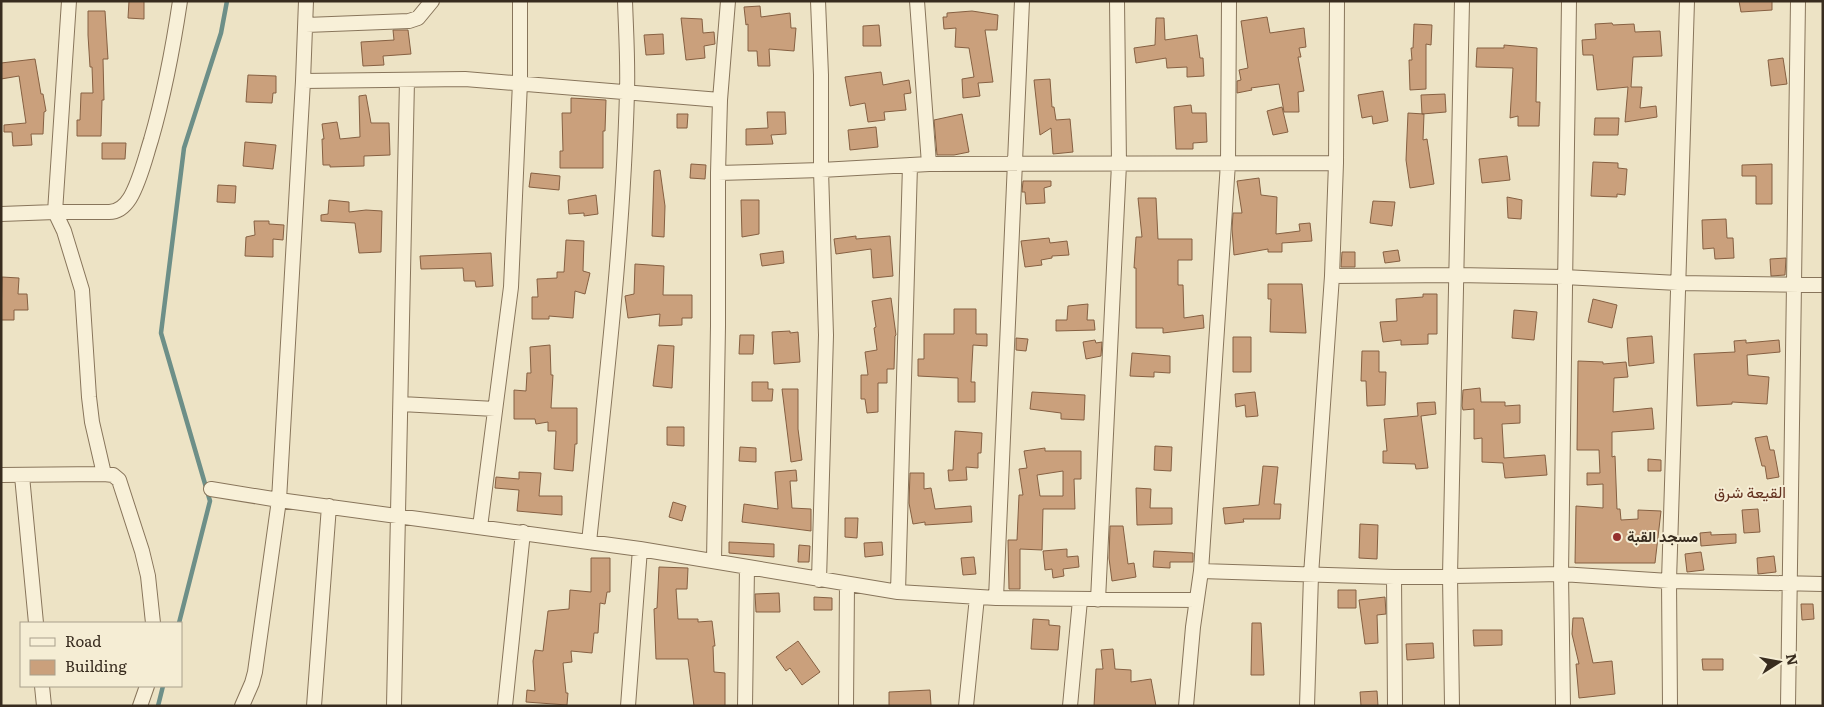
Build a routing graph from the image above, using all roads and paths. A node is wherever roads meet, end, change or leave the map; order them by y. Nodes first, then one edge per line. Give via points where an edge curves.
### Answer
1 (69, 1) edge
2 (180, 1) edge
3 (306, 1) edge
4 (432, 1) edge
5 (520, 1) edge
6 (625, 1) edge
7 (728, 1) edge
8 (818, 1) edge
9 (917, 1) edge
10 (1022, 1) edge
11 (1116, 1) edge
12 (1229, 1) edge
13 (1337, 1) edge
14 (1462, 1) edge
15 (1569, 1) edge
16 (1687, 1) edge
17 (1798, 1) edge
18 (306, 25) junction
19 (407, 80) junction
20 (304, 81) junction
21 (520, 82) junction
22 (627, 91) junction
23 (720, 100) junction
24 (1228, 163) junction
25 (1336, 163) junction
26 (929, 164) junction
27 (1016, 164) junction
28 (1119, 164) junction
29 (910, 165) junction
30 (821, 170) junction
31 (718, 173) junction
32 (55, 212) junction
33 (1, 214) edge
34 (1456, 275) junction
35 (1332, 276) junction
36 (1564, 277) junction
37 (1678, 283) junction
38 (1795, 285) junction
39 (1823, 285) edge
40 (401, 404) junction
41 (495, 409) junction
42 (104, 474) junction
43 (1, 475) edge
44 (22, 476) junction
45 (211, 488) dead end
46 (279, 500) junction
47 (329, 506) junction
48 (398, 516) junction
49 (480, 527) junction
50 (523, 532) junction
51 (588, 542) junction
52 (640, 549) junction
53 (714, 561) junction
54 (747, 567) junction
55 (1201, 571) junction
56 (1561, 574) junction
57 (1312, 575) junction
58 (1450, 576) junction
59 (1394, 577) junction
60 (819, 580) junction
61 (1669, 581) junction
62 (1790, 582) junction
63 (847, 584) junction
64 (1823, 584) edge
65 (898, 592) junction
66 (977, 597) junction
67 (996, 598) junction
68 (1080, 600) junction
69 (1098, 600) junction
70 (1196, 600) junction
71 (36, 622) edge
72 (153, 622) edge
73 (42, 687) edge
74 (147, 687) edge
75 (44, 706) edge
76 (140, 706) edge
77 (242, 706) edge
78 (314, 706) edge
79 (394, 706) edge
80 (505, 706) edge
81 (628, 706) edge
82 (745, 706) edge
83 (846, 706) edge
84 (966, 706) edge
85 (1070, 706) edge
86 (1186, 706) edge
87 (1307, 706) edge
88 (1395, 706) edge
89 (1452, 706) edge
90 (1562, 706) edge
91 (1670, 706) edge
92 (1788, 706) edge

1 - 32 street
2 - 32 street via 157,117 146,157 129,199 113,212
3 - 18 street
4 - 18 street via 418,18 409,21
5 - 21 street
6 - 22 street
7 - 23 street
8 - 30 street
9 - 26 street
10 - 27 street
11 - 28 street
12 - 24 street
13 - 25 street
14 - 34 street
15 - 36 street
16 - 37 street
17 - 38 street
18 - 20 street
19 - 20 street
19 - 21 street
19 - 40 street
20 - 46 street
21 - 22 street
21 - 41 street via 512,287
22 - 23 street
22 - 51 street via 613,322
23 - 31 street
24 - 25 street
24 - 28 street
24 - 55 street
25 - 35 street
26 - 27 street
26 - 29 street
27 - 28 street
27 - 67 street
28 - 69 street
29 - 30 street
29 - 65 street
30 - 31 street
30 - 60 street via 826,362
31 - 53 street
32 - 33 street
32 - 42 street via 82,290 89,397
34 - 35 street
34 - 36 street
34 - 58 street
35 - 57 street
36 - 37 street
36 - 56 street
37 - 38 street
37 - 61 street
38 - 39 street
38 - 62 street
40 - 41 street
40 - 48 street
41 - 49 street
42 - 44 street
42 - 72 street via 120,480 124,492 148,576
43 - 44 street
44 - 71 street
45 - 46 street
46 - 47 street
46 - 77 street via 255,672
47 - 48 street
47 - 78 street
48 - 49 street
48 - 79 street
49 - 50 street
50 - 51 street
50 - 80 street
51 - 52 street
52 - 53 street
52 - 81 street
53 - 54 street
54 - 60 street
54 - 82 street
55 - 57 street
55 - 70 street
56 - 58 street
56 - 61 street
56 - 90 street
57 - 59 street
57 - 87 street
58 - 59 street
58 - 89 street
59 - 88 street
60 - 63 street
61 - 62 street
61 - 91 street
62 - 64 street
62 - 92 street
63 - 65 street
63 - 83 street
65 - 66 street
66 - 67 street
66 - 84 street
67 - 68 street
68 - 69 street
68 - 85 street
69 - 70 street
70 - 86 street
73 - 75 street
74 - 76 street

